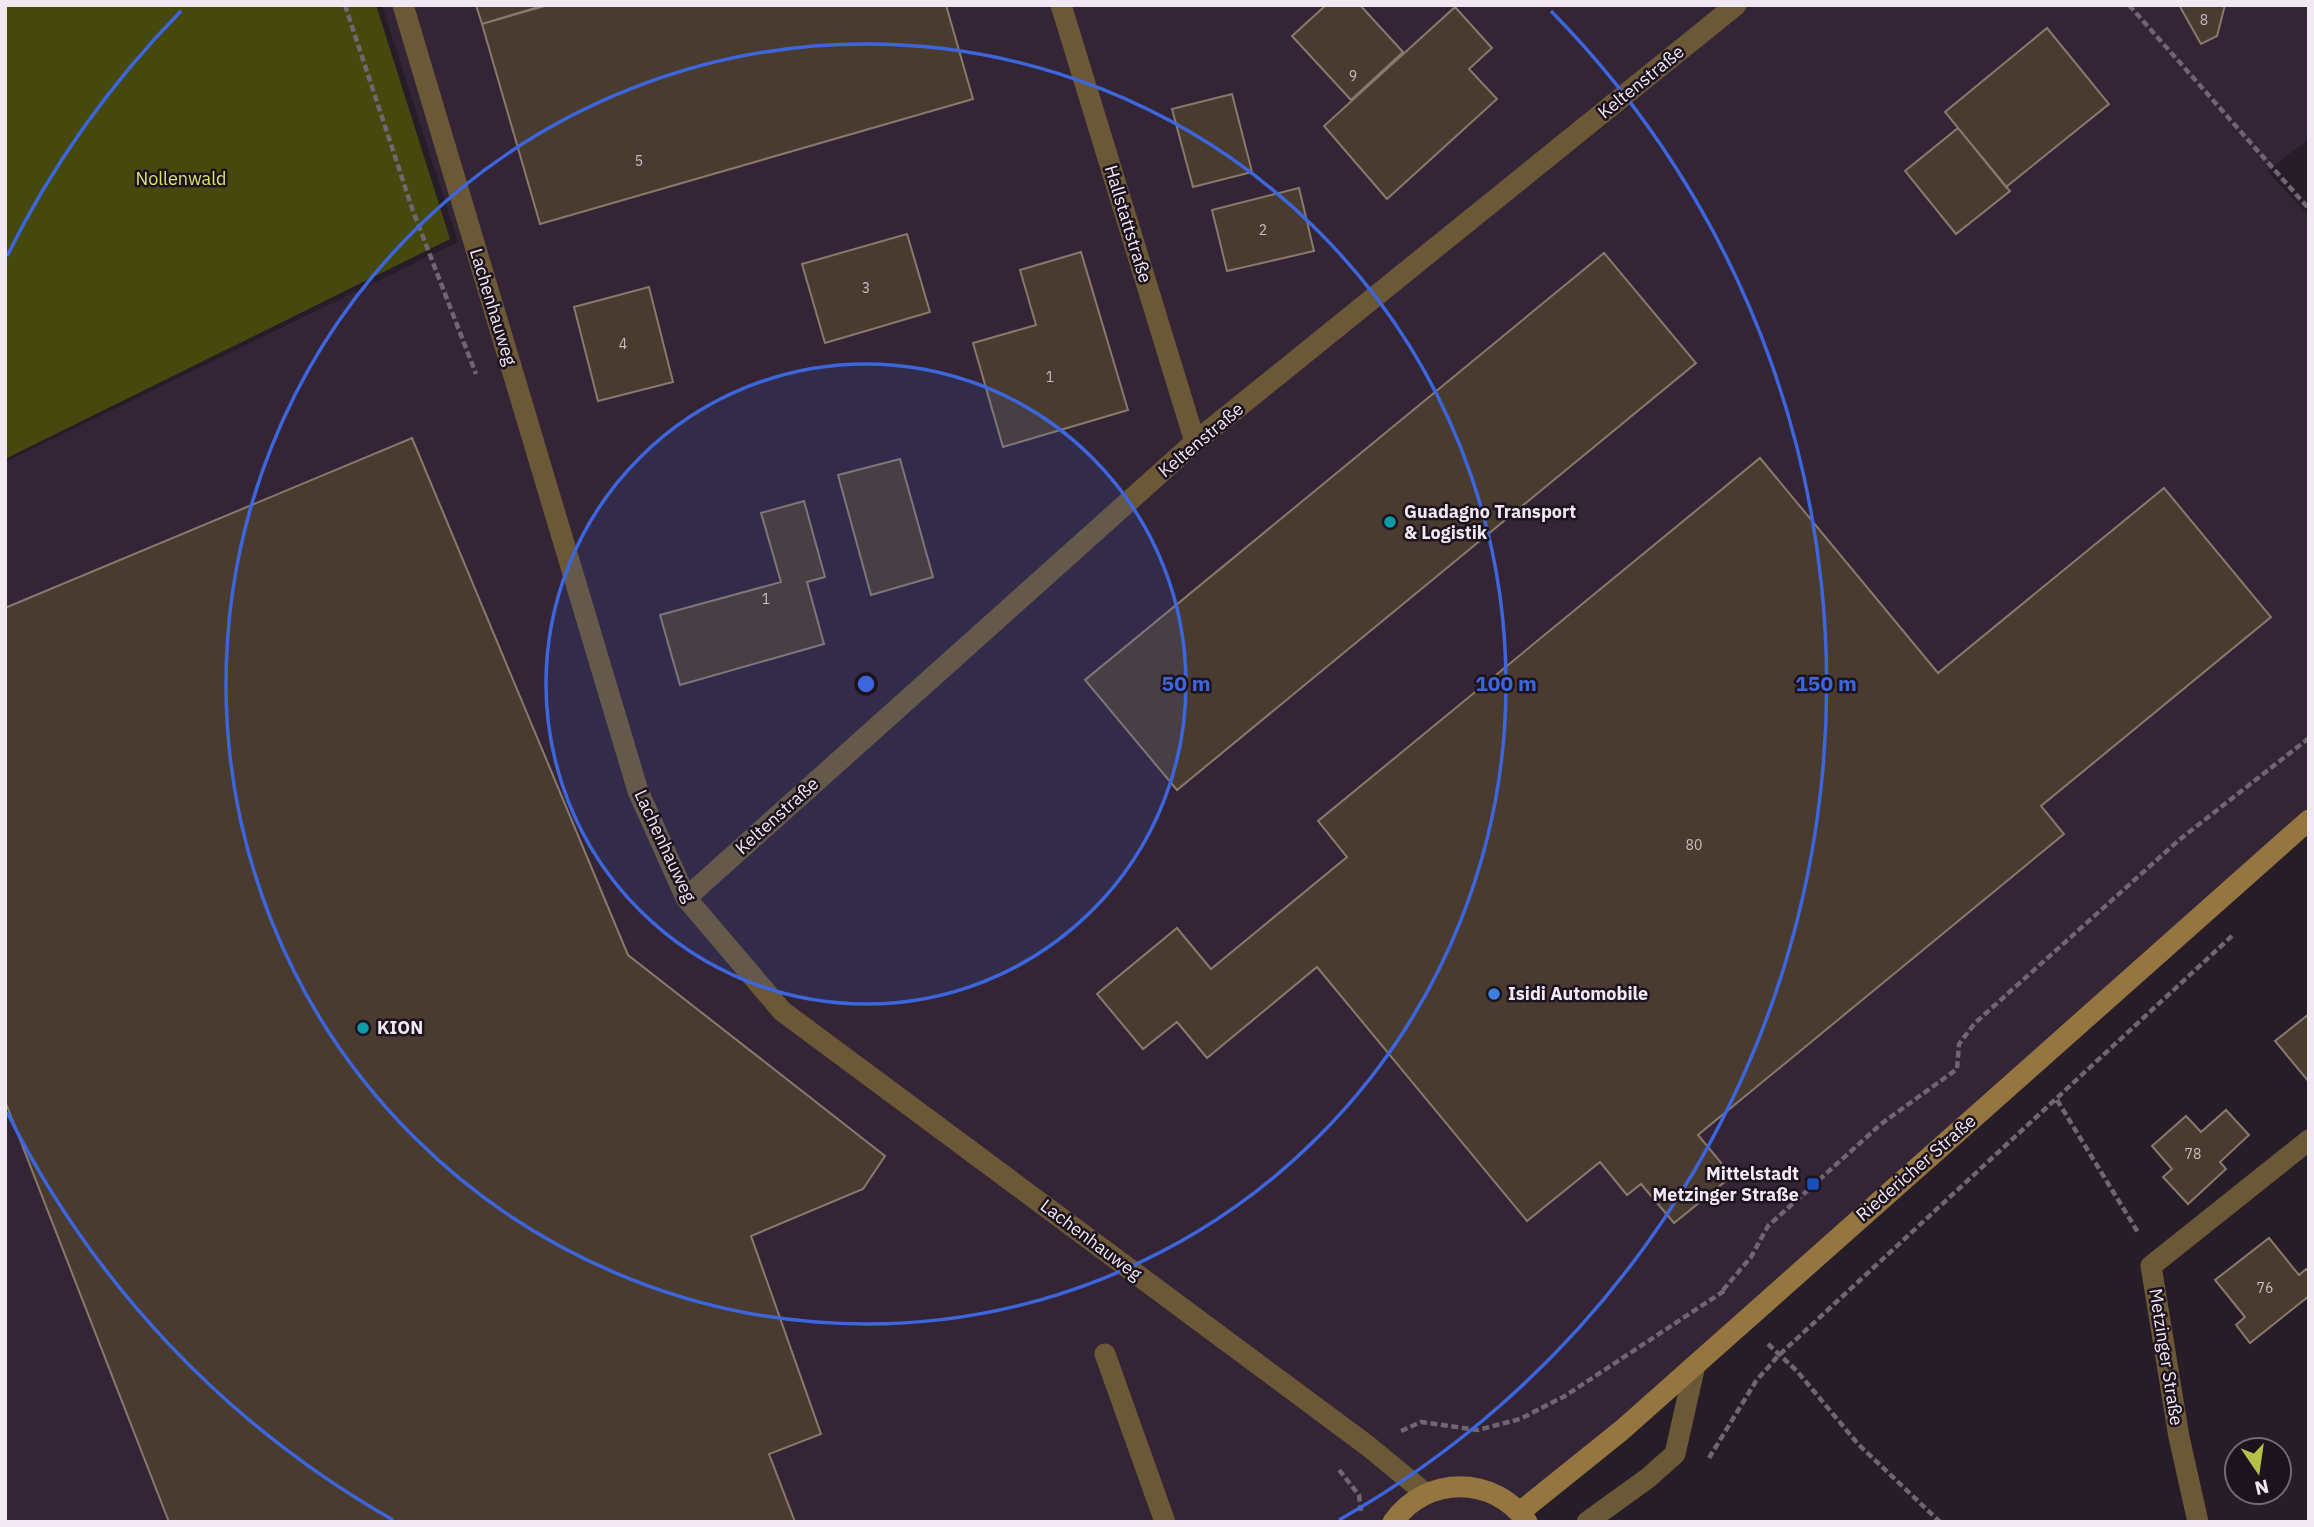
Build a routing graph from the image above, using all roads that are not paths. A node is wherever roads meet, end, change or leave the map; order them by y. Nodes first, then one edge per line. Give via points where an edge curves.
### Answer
1 (403, 5) edge
2 (1061, 5) edge
3 (1736, 5) edge
4 (1195, 442) junction
5 (2309, 820) edge
6 (686, 898) junction
7 (2309, 1140) edge
8 (1105, 1354) dead end
9 (1695, 1365) junction
10 (1425, 1493) junction
11 (1523, 1517) edge
12 (1165, 1522) edge
13 (1393, 1522) edge
14 (1587, 1522) edge
15 (2198, 1522) edge

1 - 6 street, Lachenhauweg via 638,792
2 - 4 street, Hallstattstraße
3 - 4 street, Keltenstraße
4 - 6 street, Keltenstraße
5 - 9 main road, Riedericher Straße
6 - 10 street, Lachenhauweg via 782,1011
7 - 15 street, Metzinger Straße via 2151,1266
8 - 12 street
9 - 11 main road, Riedericher Straße
9 - 14 street via 1675,1454
10 - 11 main road via 1461,1485 1496,1494
10 - 13 main road via 1402,1509

